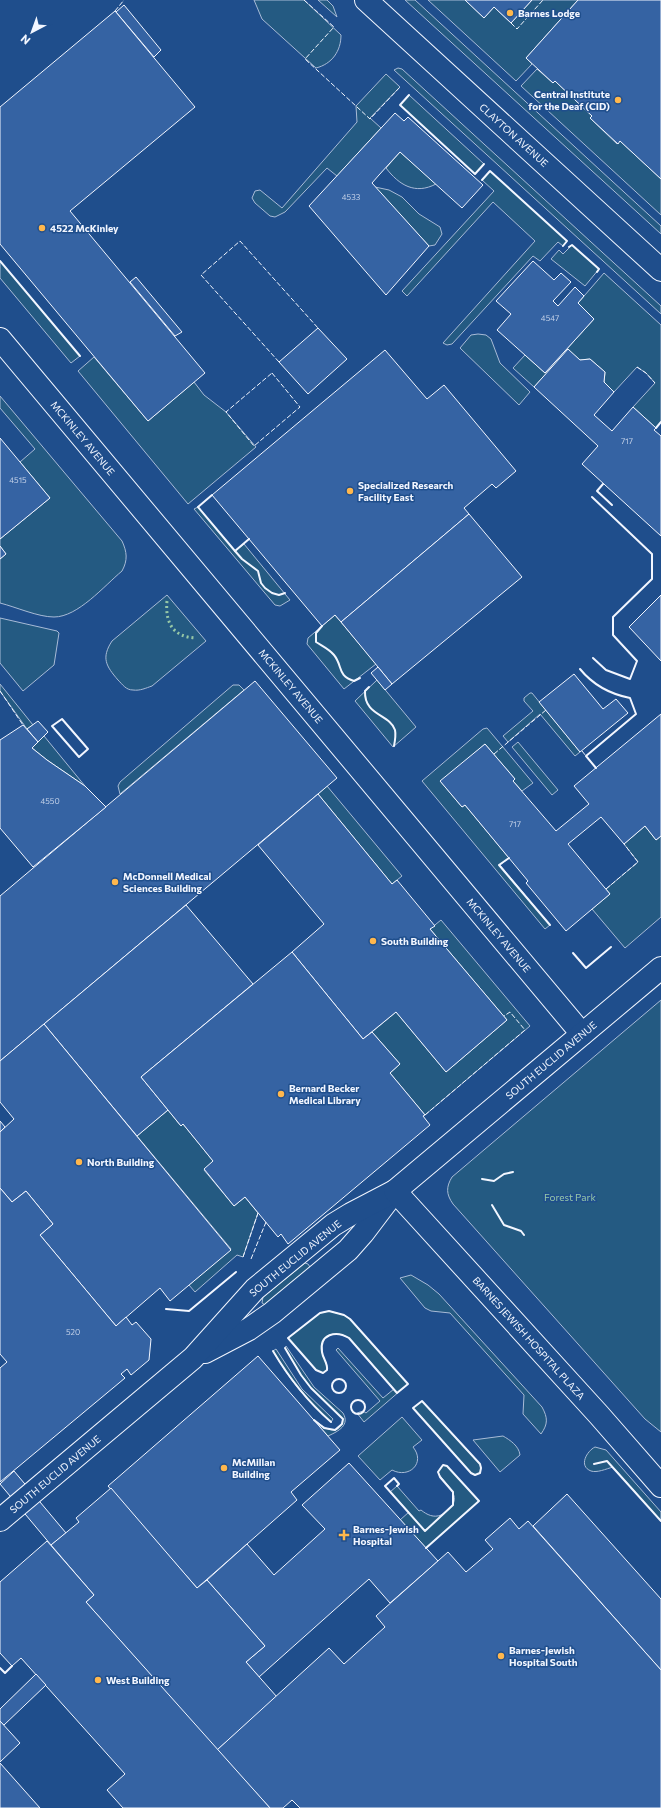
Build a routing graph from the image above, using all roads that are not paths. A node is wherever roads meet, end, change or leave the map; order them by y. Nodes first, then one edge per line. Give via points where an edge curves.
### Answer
1 (366, 0) edge
2 (661, 270) edge
3 (0, 339) edge
4 (661, 968) edge
5 (582, 1034) junction
6 (395, 1191) junction
7 (193, 1358) junction
8 (661, 1486) edge
9 (0, 1520) edge

1 - 2 street, CLAYTON AVENUE
3 - 5 street, MCKINLEY AVENUE
4 - 5 street, SOUTH EUCLID AVENUE
5 - 6 street, SOUTH EUCLID AVENUE
6 - 7 street, SOUTH EUCLID AVENUE via 333,1226 255,1289
6 - 7 street via 348,1250 272,1313 249,1329
6 - 8 street, BARNES JEWISH HOSPITAL PLAZA
7 - 9 street, SOUTH EUCLID AVENUE

